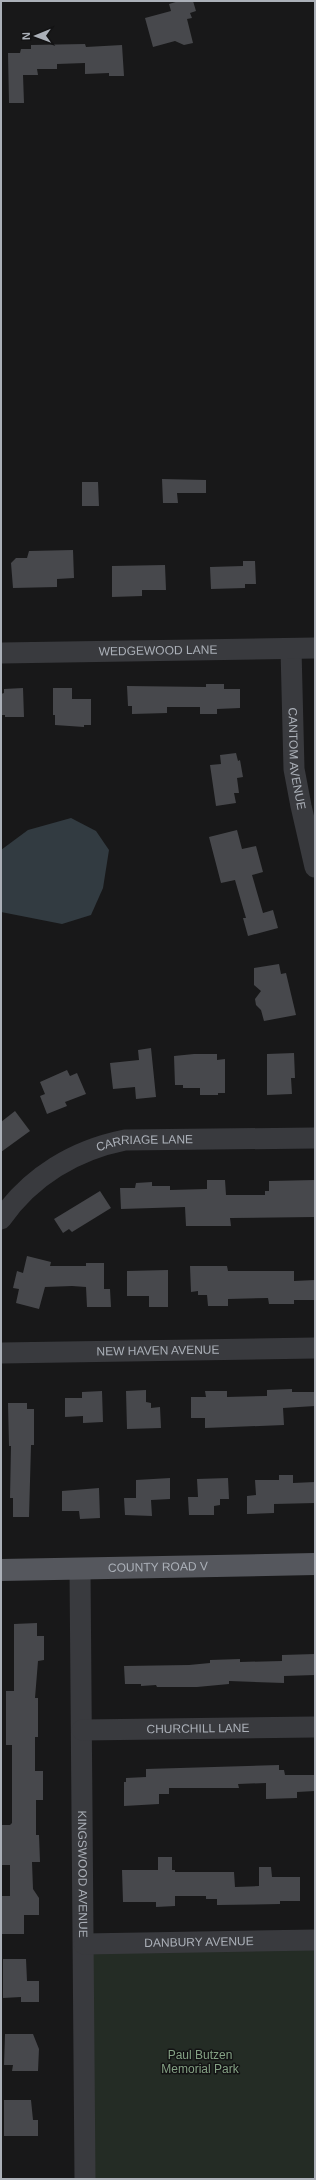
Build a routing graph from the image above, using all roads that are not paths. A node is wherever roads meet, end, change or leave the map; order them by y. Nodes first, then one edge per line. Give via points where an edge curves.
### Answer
1 (315, 648) edge
2 (291, 649) junction
3 (1, 653) edge
4 (315, 867) edge
5 (315, 1138) edge
6 (1, 1219) edge
7 (315, 1348) edge
8 (1, 1353) edge
9 (315, 1564) edge
10 (80, 1569) junction
11 (1, 1570) edge
12 (315, 1726) edge
13 (82, 1730) junction
14 (315, 1940) edge
15 (84, 1944) junction
16 (85, 2179) edge

1 - 2 street, WEDGEWOOD LANE
2 - 3 street, WEDGEWOOD LANE
2 - 4 street, CANTOM AVENUE via 294,768
5 - 6 street, CARRIAGE LANE via 125,1140 102,1145 49,1171 24,1192
7 - 8 street, NEW HAVEN AVENUE
9 - 10 main road, COUNTY ROAD V
10 - 11 main road, COUNTY ROAD V
10 - 13 street, KINGSWOOD AVENUE
12 - 13 street, CHURCHILL LANE
13 - 15 street, KINGSWOOD AVENUE
14 - 15 street, DANBURY AVENUE
15 - 16 street, KINGSWOOD AVENUE

